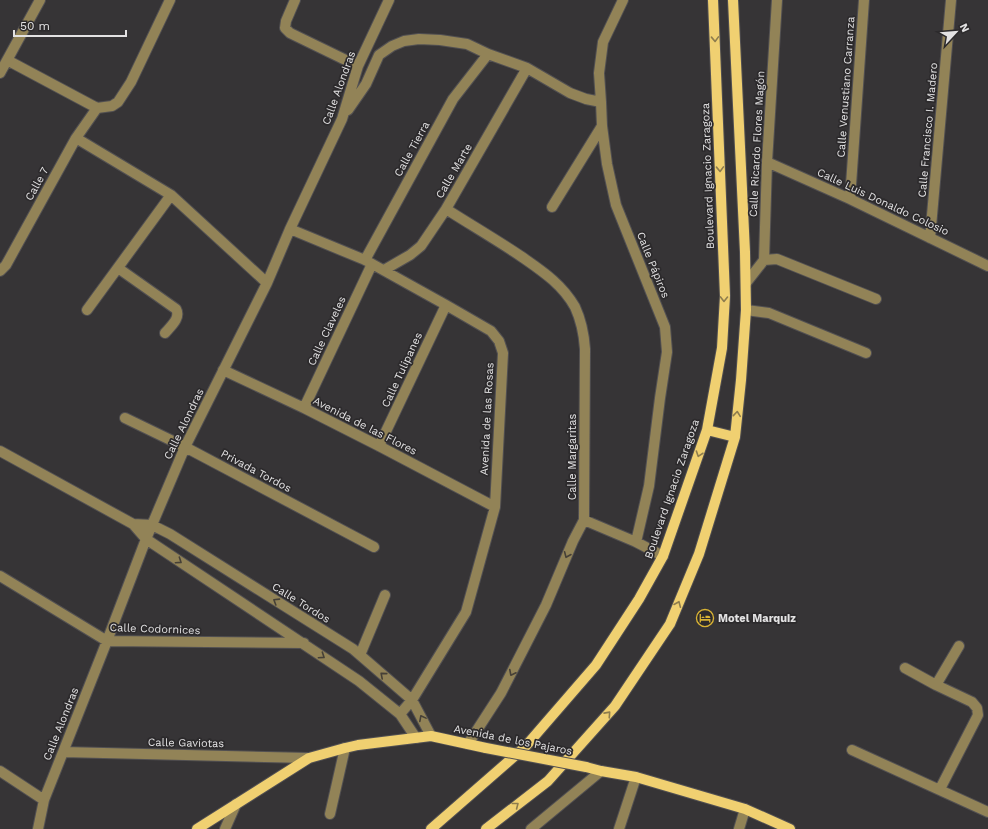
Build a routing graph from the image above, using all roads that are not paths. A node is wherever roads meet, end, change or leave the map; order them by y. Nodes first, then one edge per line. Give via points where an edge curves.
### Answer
1 (40, 0) edge
2 (170, 0) edge
3 (295, 0) edge
4 (389, 0) edge
5 (623, 0) edge
6 (713, 0) edge
7 (733, 0) edge
8 (777, 0) edge
9 (864, 0) edge
10 (951, 0) edge
11 (488, 54) junction
12 (7, 60) junction
13 (358, 66) junction
14 (527, 68) junction
15 (0, 73) edge
16 (601, 102) junction
17 (97, 108) junction
18 (342, 118) junction
19 (602, 126) junction
20 (76, 138) junction
21 (766, 162) junction
22 (171, 195) junction
23 (850, 199) junction
24 (552, 207) dead end
25 (446, 209) junction
26 (290, 229) junction
27 (930, 238) junction
28 (764, 260) junction
29 (369, 262) junction
30 (988, 266) edge
31 (118, 268) junction
32 (384, 270) junction
33 (0, 272) edge
34 (268, 283) junction
35 (746, 283) junction
36 (876, 299) dead end
37 (446, 304) junction
38 (87, 310) dead end
39 (746, 310) junction
40 (165, 333) dead end
41 (866, 353) dead end
42 (224, 370) junction
43 (304, 408) junction
44 (126, 418) dead end
45 (707, 430) junction
46 (735, 437) junction
47 (379, 446) junction
48 (185, 447) junction
49 (0, 451) edge
50 (494, 507) junction
51 (584, 520) junction
52 (133, 524) junction
53 (152, 526) junction
54 (146, 539) junction
55 (636, 542) junction
56 (374, 547) dead end
57 (664, 556) junction
58 (0, 576) edge
59 (384, 595) dead end
60 (107, 641) junction
61 (304, 644) junction
62 (959, 646) dead end
63 (360, 655) junction
64 (905, 668) dead end
65 (936, 685) junction
66 (412, 700) junction
67 (400, 714) junction
68 (431, 736) junction
69 (416, 738) junction
70 (468, 744) junction
71 (345, 748) junction
72 (852, 750) dead end
73 (63, 752) junction
74 (309, 758) junction
75 (0, 771) edge
76 (601, 771) junction
77 (636, 777) junction
78 (940, 789) junction
79 (44, 800) junction
80 (236, 804) junction
81 (745, 809) junction
82 (988, 812) edge
83 (330, 814) dead end
84 (38, 829) edge
85 (197, 829) edge
86 (225, 829) edge
87 (431, 829) edge
88 (486, 829) edge
89 (531, 829) edge
90 (619, 829) edge
91 (739, 829) edge
92 (790, 829) edge

1 - 12 street
2 - 17 street via 131,82 118,102 112,106
3 - 13 street via 285,28 290,33
4 - 13 street, Calle Alondras
5 - 16 street, Calle Pápiros via 602,42 599,73
6 -> 45 main road, Boulevard Ignacio Zaragoza via 725,296 722,348
7 - 35 main road
8 - 21 street, Calle Ricardo Flores Magón
9 - 23 street, Calle Venustiano Carranza
10 - 27 street, Calle Francisco I. Madero
11 - 14 street
11 - 18 street via 466,44 440,40 419,39 392,46 380,55 366,84
11 - 29 street, Calle Tierra via 453,100
12 - 15 street
12 - 17 street
13 - 18 street, Calle Alondras
14 - 16 street via 570,93
14 - 25 street, Calle Marte
16 - 19 street, Calle Pápiros
17 - 20 street, Calle 7
18 - 26 street, Calle Alondras
19 - 24 street
19 - 55 street, Calle Pápiros via 616,205 665,327 667,352 650,486
20 - 22 street
20 - 33 street, Calle 7
21 - 23 street, Calle Luis Donaldo Colosio
21 - 28 street, Calle Ricardo Flores Magón
22 - 31 street
22 - 34 street
23 - 27 street, Calle Luis Donaldo Colosio
25 - 32 street, Calle Marte via 421,246
25 - 51 street, Calle Margaritas via 548,275 563,290 575,308 582,328 585,349
26 - 29 street, Avenida de las Rosas
26 - 34 street, Calle Alondras
27 - 30 street, Calle Luis Donaldo Colosio
28 - 35 street
28 - 36 street via 777,260
29 - 32 street, Avenida de las Rosas
29 - 43 street, Calle Claveles
31 - 38 street
31 - 40 street via 176,309 178,317
32 - 37 street, Avenida de las Rosas
34 - 42 street, Calle Alondras
35 - 39 main road
37 - 47 street, Calle Tulipanes
37 - 50 street, Avenida de las Rosas via 492,331 503,353
39 - 41 street via 769,313
46 -> 39 main road
42 - 43 street, Avenida de las Flores
42 - 48 street, Calle Alondras
43 - 47 street, Avenida de las Flores
44 - 48 street, Privada Tordos
45 - 46 main road
45 -> 57 main road, Boulevard Ignacio Zaragoza
88 -> 46 main road via 548,780 615,706 670,624 699,554
47 - 50 street, Avenida de las Flores
48 - 53 street, Calle Alondras
48 - 56 street, Privada Tordos
49 - 52 street, Calle Tordos
50 - 66 street, Avenida de las Rosas via 466,612
51 - 55 street
51 -> 70 street, Calle Margaritas via 546,605 501,693
52 - 53 street, Calle Tordos
52 - 54 street, Calle Tordos
53 - 54 street, Calle Alondras
63 -> 53 street, Calle Tordos via 170,534
54 - 60 street, Calle Alondras
54 -> 61 street, Calle Tordos
55 - 57 street
57 - 87 main road, Boulevard Ignacio Zaragoza via 591,671 525,747
58 - 60 street, Calle Codornices
59 - 63 street
60 - 61 street, Calle Codornices
60 - 73 street, Calle Alondras
61 -> 67 street, Calle Tordos via 359,681
62 - 65 street
66 -> 63 street, Calle Tordos
64 - 65 street
65 - 78 street via 972,702 977,708 978,715
66 - 67 street, Avenida de las Rosas
68 -> 66 street, Calle Tordos
67 - 69 street, Calle Tordos
68 - 69 main road, Avenida de los Pajaros
68 - 70 main road, Avenida de los Pajaros
69 - 71 main road, Avenida de los Pajaros
70 - 76 main road, Avenida de los Pajaros, bridge
71 - 74 main road, Avenida de los Pajaros
71 - 83 street
72 - 78 street
73 - 74 street, Calle Gaviotas
73 - 79 street, Calle Alondras
74 - 80 main road, Avenida de los Pajaros
75 - 79 street
76 - 77 main road, Avenida de los Pajaros
76 - 89 street
77 - 81 main road, Avenida de los Pajaros
77 - 90 street
78 - 82 street
79 - 84 street, Calle Alondras
80 - 85 main road
80 - 86 street
81 - 91 street
81 - 92 main road, Avenida de los Pajaros

